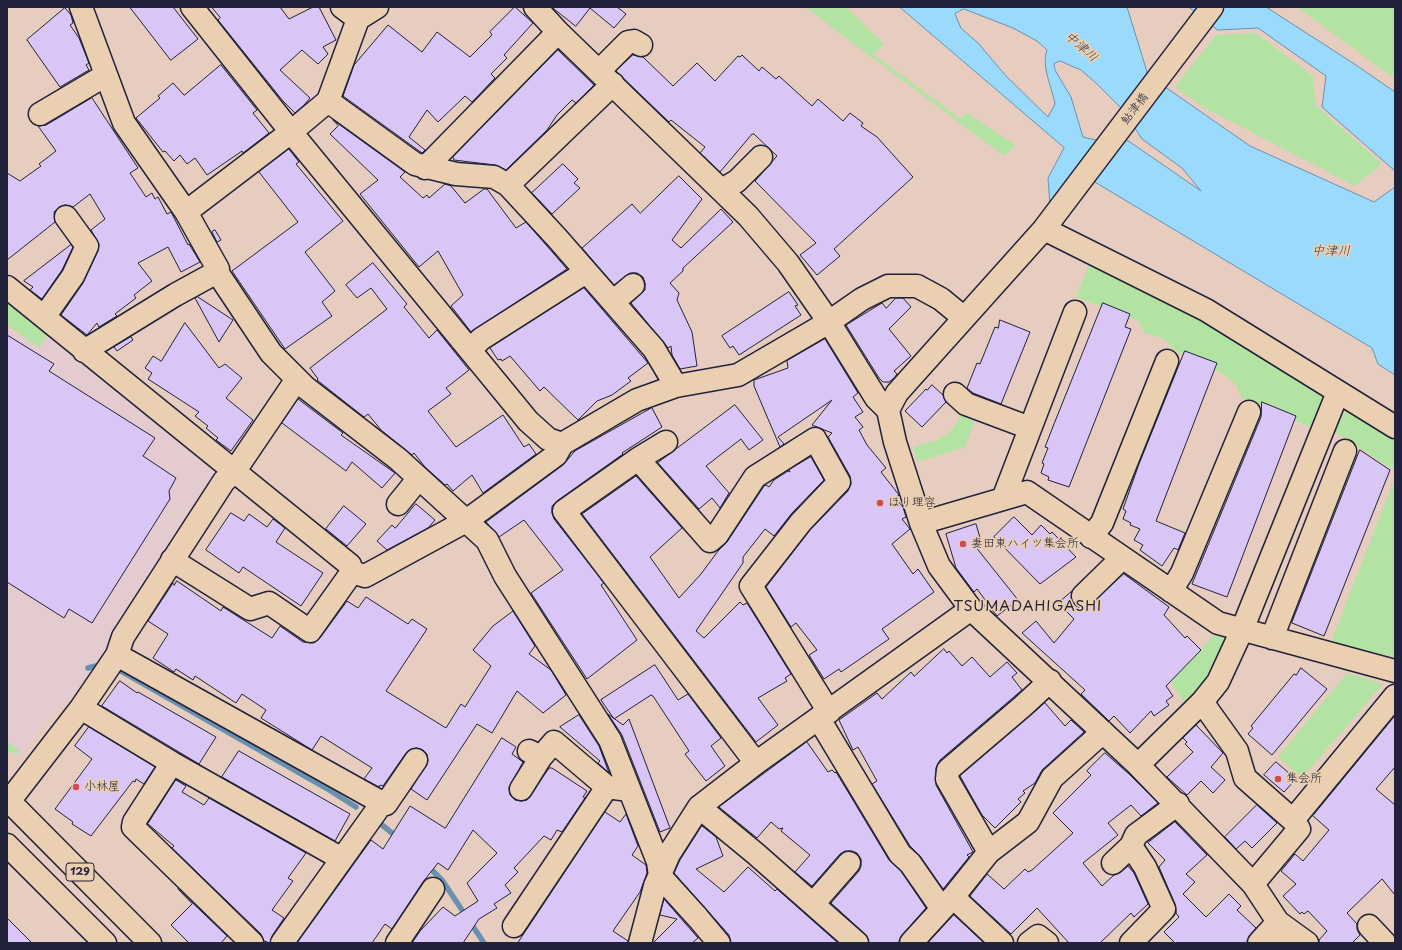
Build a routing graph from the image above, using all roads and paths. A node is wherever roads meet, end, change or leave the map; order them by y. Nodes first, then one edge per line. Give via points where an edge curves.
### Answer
1 (81, 7) edge
2 (192, 7) edge
3 (377, 7) edge
4 (535, 7) edge
5 (1212, 7) edge
6 (350, 13) edge
7 (558, 32) junction
8 (641, 45) dead end
9 (106, 75) junction
10 (606, 77) junction
11 (328, 101) junction
12 (40, 114) dead end
13 (291, 132) junction
14 (761, 157) dead end
15 (425, 168) junction
16 (508, 185) junction
17 (722, 190) junction
18 (186, 212) junction
19 (77, 224) dead end
20 (1044, 229) junction
21 (217, 272) junction
22 (586, 272) junction
23 (633, 286) dead end
24 (7, 287) edge
25 (613, 302) junction
26 (1075, 312) dead end
27 (44, 317) junction
28 (964, 318) junction
29 (829, 322) junction
30 (471, 349) junction
31 (84, 351) junction
32 (1167, 361) dead end
33 (297, 379) junction
34 (676, 386) junction
35 (1338, 392) junction
36 (955, 394) dead end
37 (888, 410) junction
38 (1249, 412) dead end
39 (1395, 427) edge
40 (1030, 428) junction
41 (666, 442) dead end
42 (562, 444) junction
43 (1345, 451) dead end
44 (638, 460) junction
45 (234, 472) junction
46 (419, 478) junction
47 (1003, 499) junction
48 (398, 504) dead end
49 (466, 521) junction
50 (921, 523) junction
51 (1091, 536) junction
52 (1122, 558) junction
53 (172, 560) junction
54 (352, 572) junction
55 (1171, 591) junction
56 (1083, 596) dead end
57 (971, 609) junction
58 (1242, 630) junction
59 (1272, 638) junction
60 (117, 655) junction
61 (1395, 671) edge
62 (1050, 681) junction
63 (1395, 696) edge
64 (1202, 702) junction
65 (82, 708) junction
66 (824, 715) junction
67 (1103, 732) junction
68 (416, 760) dead end
69 (172, 763) junction
70 (756, 763) junction
71 (1138, 765) junction
72 (607, 787) junction
73 (521, 789) dead end
74 (629, 790) junction
75 (8, 801) edge
76 (1178, 804) junction
77 (377, 806) junction
78 (699, 807) junction
79 (1293, 820) junction
80 (7, 844) edge
81 (1130, 846) junction
82 (988, 852) junction
83 (342, 859) junction
84 (849, 863) dead end
85 (1113, 863) dead end
86 (660, 876) junction
87 (1253, 884) junction
88 (433, 889) dead end
89 (947, 903) junction
90 (813, 904) junction
91 (1278, 922) junction
92 (514, 926) dead end
93 (1142, 936) edge
94 (105, 943) edge
95 (150, 943) edge
96 (252, 943) edge
97 (282, 943) edge
98 (397, 943) edge
99 (640, 943) edge
100 (719, 943) edge
101 (857, 943) edge
102 (911, 943) edge
103 (1002, 943) edge
104 (1029, 943) edge
105 (1047, 943) edge
106 (1259, 943) edge
107 (1288, 943) edge
108 (1307, 943) edge

1 - 9 main road
2 - 13 main road
3 - 6 main road
4 - 7 main road
5 - 20 main road, 鮎津橋
6 - 11 main road
7 - 10 main road
7 - 15 main road via 467,113
8 - 10 main road via 634,41 628,42
9 - 12 main road
9 - 18 main road via 124,123
10 - 16 main road
10 - 17 main road
11 - 13 main road
11 - 15 main road via 415,164
13 - 18 main road
13 - 30 main road
14 - 17 main road via 737,181
15 - 16 main road via 494,177
16 - 22 main road
17 - 29 main road via 788,263
18 - 21 main road via 218,269
19 - 27 main road via 87,246 73,276
20 - 28 main road, 鮎津橋
20 - 35 main road via 1206,310
21 - 31 main road
21 - 33 main road via 271,354
22 - 25 main road
22 - 30 main road
23 - 25 main road
24 - 27 main road
25 - 34 main road via 654,349
26 - 40 main road
27 - 31 main road
28 - 29 main road via 941,299 917,286 888,286 862,299
28 - 37 main road, 鮎津橋 via 897,393
29 - 34 main road via 738,375
29 - 37 main road via 876,398
30 - 42 main road via 528,421 548,439
31 - 45 main road
32 - 51 main road via 1102,523
33 - 45 main road
33 - 46 main road
34 - 42 main road via 637,400
35 - 39 main road
35 - 58 main road
36 - 40 main road via 966,404
37 - 50 main road via 895,442
38 - 55 main road via 1182,573
40 - 47 main road
41 - 44 main road
42 - 49 main road via 556,455
43 - 59 main road
44 - 66 main road via 710,541 717,535 755,477 815,439 839,482 802,522 751,586
44 - 70 main road via 564,511
45 - 53 main road via 224,481
45 - 54 main road via 350,565
46 - 48 main road
46 - 49 main road
47 - 50 main road
47 - 51 main road via 1027,492
49 - 54 main road via 366,576
49 - 74 main road via 487,540 505,576 610,740
50 - 57 main road via 939,566
51 - 52 main road
52 - 55 main road
52 - 56 main road
53 - 54 main road via 250,609 269,603 310,631
53 - 60 main road via 123,637
55 - 58 main road via 1218,623
57 - 62 main road
57 - 66 main road
58 - 59 main road
58 - 64 main road via 1218,682
59 - 61 main road
60 - 65 main road
60 - 77 main road via 377,800
62 - 67 main road
62 - 82 main road via 948,770 946,779
63 - 79 main road
64 - 71 main road
64 - 79 main road via 1237,751 1245,778
65 - 69 main road
65 - 75 main road
66 - 70 main road
66 - 89 main road via 900,854
67 - 71 main road
67 - 82 main road via 1052,778 1028,822
68 - 77 main road via 386,804
69 - 83 main road
69 - 96 main road via 133,827
70 - 78 main road
71 - 76 main road
72 - 73 main road via 554,742 535,754
72 - 74 main road
72 - 92 main road via 553,856
74 - 86 main road via 658,862
75 - 95 main road, 129
76 - 81 main road via 1136,835
76 - 87 main road
77 - 83 main road via 377,810
78 - 86 main road via 669,854
78 - 90 main road
79 - 87 main road via 1299,829
80 - 94 main road, 129
81 - 85 main road
81 - 93 main road via 1145,867 1164,909
82 - 89 main road
83 - 97 main road
84 - 90 main road
86 - 99 main road
86 - 100 main road
87 - 91 main road
88 - 98 main road
89 - 102 main road
89 - 103 main road
90 - 101 main road
91 - 106 main road
91 - 107 main road
91 - 108 main road
104 - 105 main road via 1038,936

